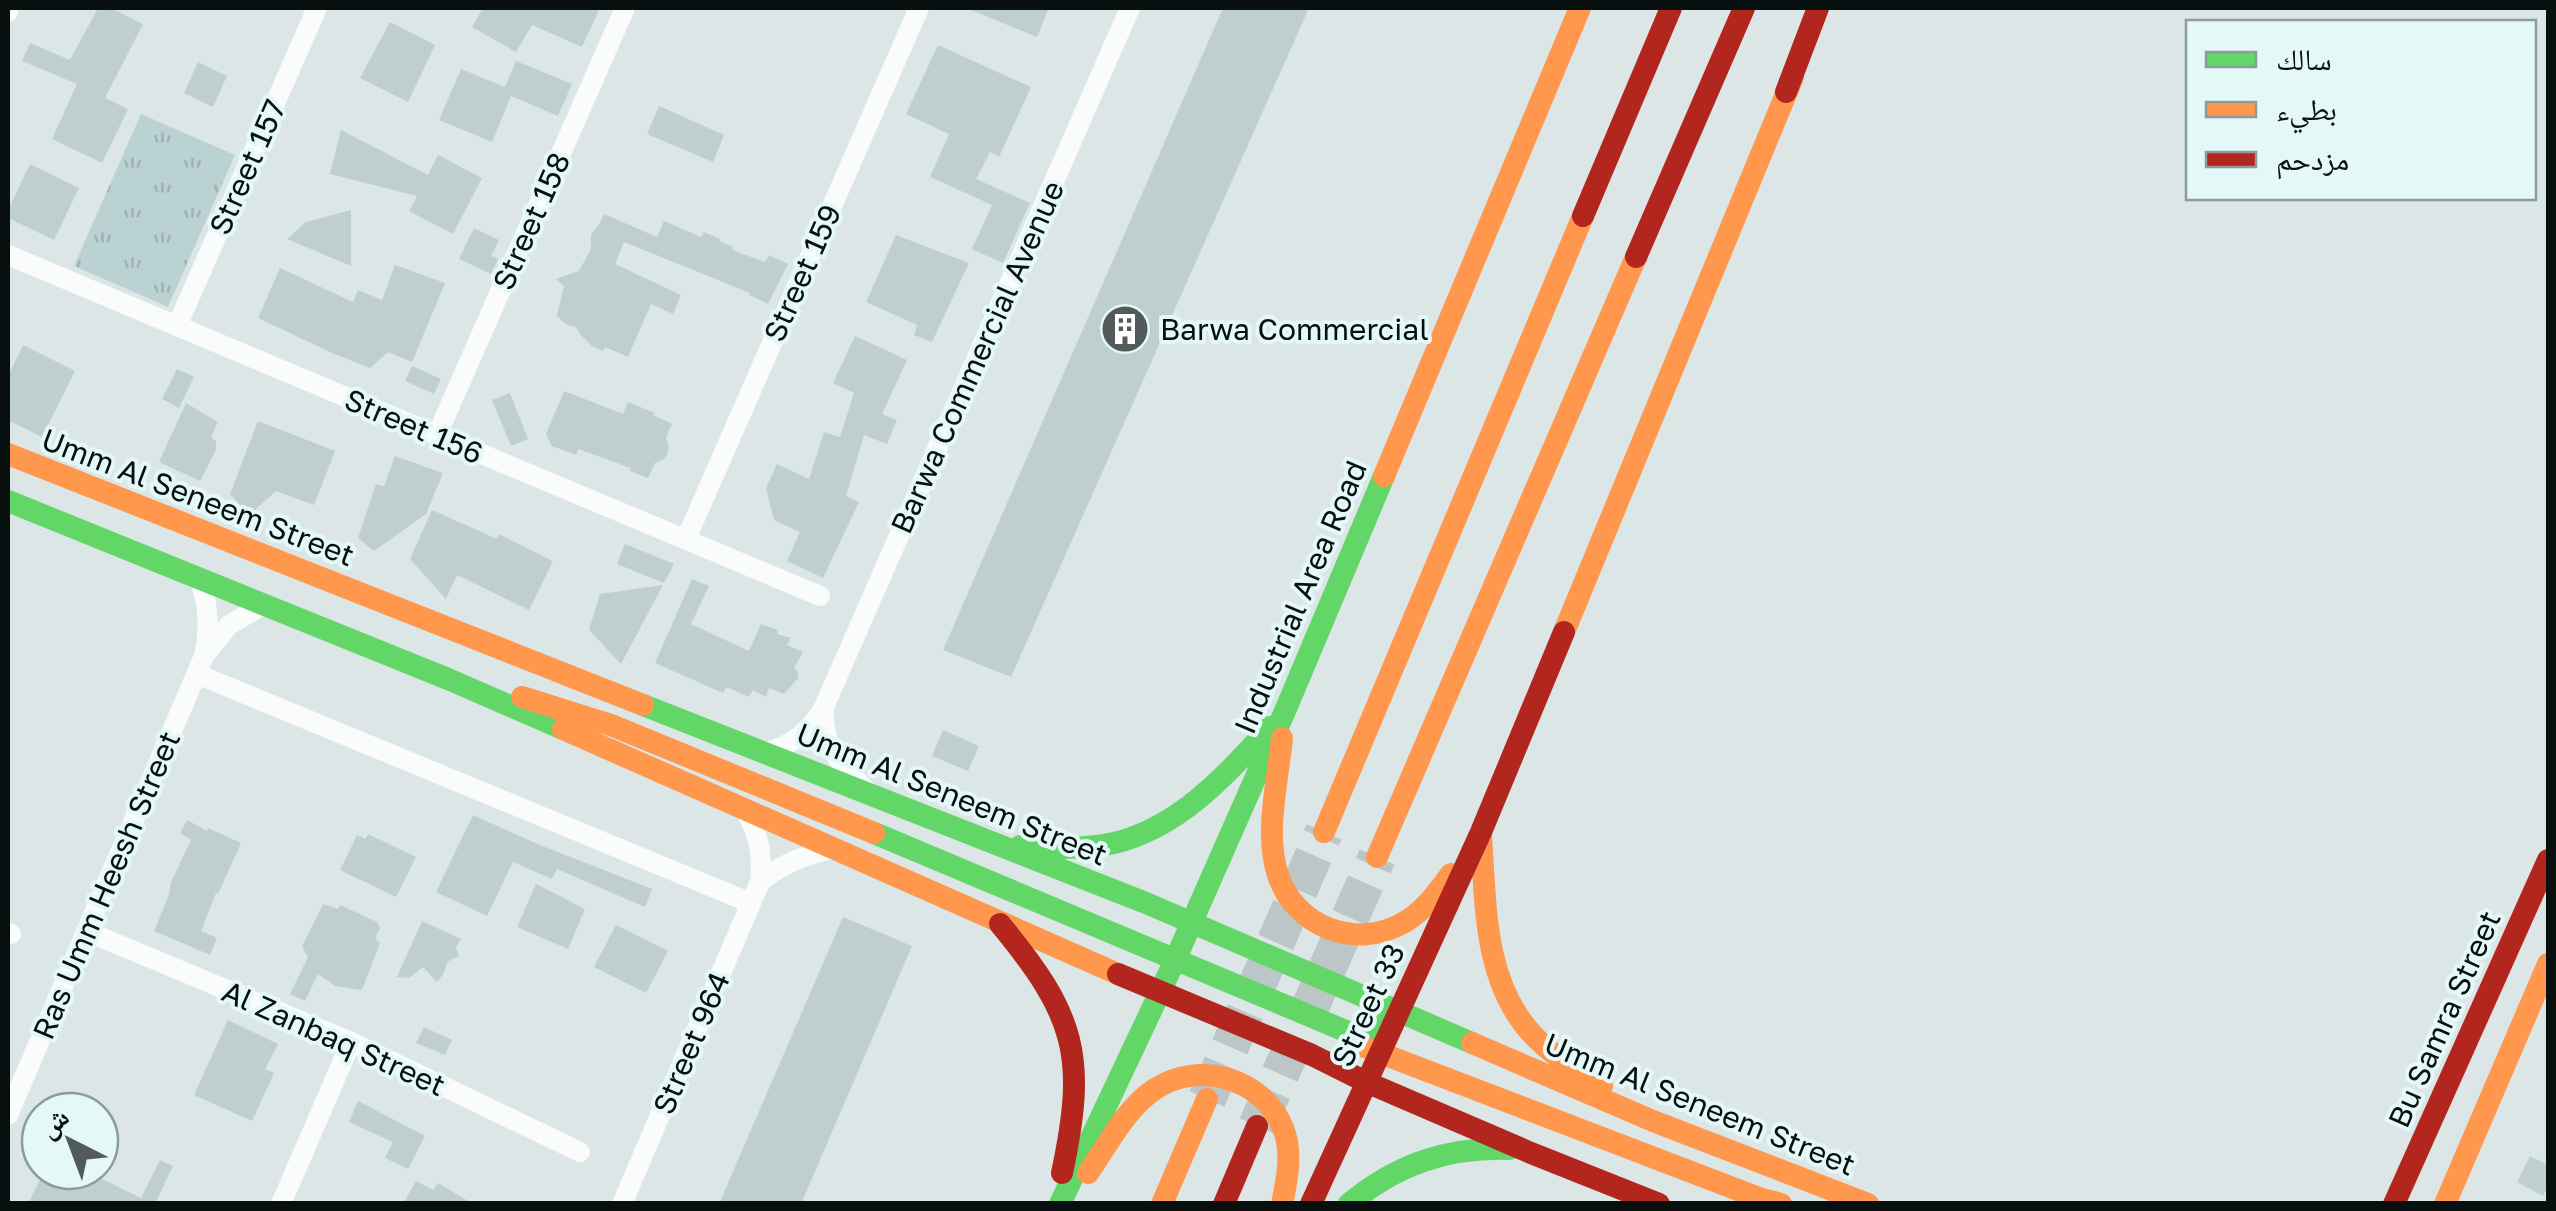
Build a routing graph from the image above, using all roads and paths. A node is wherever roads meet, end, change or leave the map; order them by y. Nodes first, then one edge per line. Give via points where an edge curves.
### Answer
1 (317, 8) edge
2 (626, 8) edge
3 (919, 8) edge
4 (1130, 8) edge
5 (1580, 8) edge
6 (1672, 8) edge
7 (1744, 8) edge
8 (1818, 8) edge
9 (1826, 8) edge
10 (1786, 92) junction
11 (8, 255) edge
12 (177, 326) junction
13 (437, 435) junction
14 (8, 454) edge
15 (8, 501) edge
16 (686, 539) junction
17 (198, 578) junction
18 (820, 596) dead end
19 (263, 604) junction
20 (200, 665) junction
21 (448, 679) junction
22 (824, 706) junction
23 (1285, 711) junction
24 (764, 752) junction
25 (868, 792) junction
26 (746, 812) junction
27 (1324, 832) tunnel mouth
28 (1481, 832) junction
29 (994, 844) junction
30 (832, 849) junction
31 (1377, 856) tunnel mouth
32 (2548, 860) edge
33 (760, 882) junction
34 (2532, 898) junction
35 (751, 902) junction
36 (994, 918) junction
37 (1192, 923) junction
38 (86, 930) junction
39 (1176, 958) junction
40 (2548, 964) edge
41 (1160, 992) junction
42 (1398, 1013) junction
43 (2471, 1032) junction
44 (351, 1042) junction
45 (1380, 1053) junction
46 (1366, 1082) junction
47 (2492, 1096) junction
48 (1207, 1099) tunnel mouth
49 (8, 1115) edge
50 (1653, 1121) junction
51 (1256, 1126) tunnel mouth
52 (580, 1152) dead end
53 (1531, 1154) junction
54 (1625, 1190) junction
55 (1060, 1203) edge
56 (281, 1204) edge
57 (622, 1204) edge
58 (1162, 1204) edge
59 (1224, 1204) edge
60 (1282, 1204) edge
61 (1311, 1204) edge
62 (1349, 1204) edge
63 (1659, 1204) edge
64 (1679, 1204) edge
65 (1781, 1204) edge
66 (1868, 1204) edge
67 (2378, 1204) edge
68 (2394, 1204) edge
69 (2415, 1204) edge
70 (2445, 1204) edge
71 (2459, 1204) edge

1 - 12 street, Street 157
2 - 13 street, Street 158
3 - 16 street, Street 159
4 - 22 street, Barwa Commercial Avenue
5 - 23 main road, Industrial Area Road
6 - 27 main road
7 - 31 main road
8 - 10 main road
9 - 10 main road
10 - 28 main road
11 - 12 street, Street 156
12 - 13 street, Street 156
13 - 16 street, Street 156
14 - 24 main road, Umm Al Seneem Street
15 - 17 main road
16 - 18 street, Street 156
17 - 19 main road
17 - 20 street, Ras Umm Heesh Street via 209,616
19 - 20 street, Ras Umm Heesh Street via 215,640
19 - 21 main road
20 - 35 street
20 - 38 street, Ras Umm Heesh Street
21 - 26 main road
21 - 39 main road via 611,725
22 - 24 street, Barwa Commercial Avenue via 806,732
22 - 25 street via 828,743
23 - 28 main road via 1274,862 1290,902 1309,920 1346,934 1392,928 1428,903
23 - 29 main road via 1200,800 1150,831 1087,848
23 - 37 main road, Industrial Area Road
24 - 25 main road, Umm Al Seneem Street
25 - 29 main road, Umm Al Seneem Street
26 - 30 main road
26 - 33 street via 760,845
28 - 42 main road, Street 33
28 - 50 main road via 1491,946 1512,1010 1556,1055
29 - 37 main road, Umm Al Seneem Street
30 - 33 street via 795,858
30 - 36 main road
32 - 34 main road, Bu Samra Street
33 - 35 street, Street 964
34 - 43 main road, Bu Samra Street
34 - 69 main road via 2525,952
35 - 57 street, Street 964
36 - 41 main road
36 - 55 main road via 1044,979 1067,1024 1076,1082
37 - 39 main road, Industrial Area Road
37 - 42 main road, Umm Al Seneem Street
38 - 44 street, Al Zanbaq Street
38 - 49 street, Ras Umm Heesh Street
39 - 41 main road, Industrial Area Road
39 - 42 main road via 1356,1034 1373,1032
40 - 47 main road
41 - 45 main road via 1176,978 1193,977
41 - 46 main road
41 - 55 main road, Industrial Area Road
42 - 45 main road, Street 33
42 - 50 main road, Umm Al Seneem Street
43 - 67 main road via 2443,1062
43 - 68 main road, Bu Samra Street
44 - 52 street, Al Zanbaq Street
44 - 56 street
45 - 46 main road, Street 33
45 - 65 main road
46 - 53 main road
46 - 61 main road, Street 33
47 - 70 main road
47 - 71 main road via 2488,1140
48 - 58 main road
50 - 66 main road, Umm Al Seneem Street
51 - 59 main road
53 - 54 main road
53 - 62 main road via 1477,1148 1406,1164
54 - 63 main road
54 - 64 main road
55 - 60 main road via 1154,1090 1188,1075 1218,1074 1258,1092 1282,1126 1288,1170

